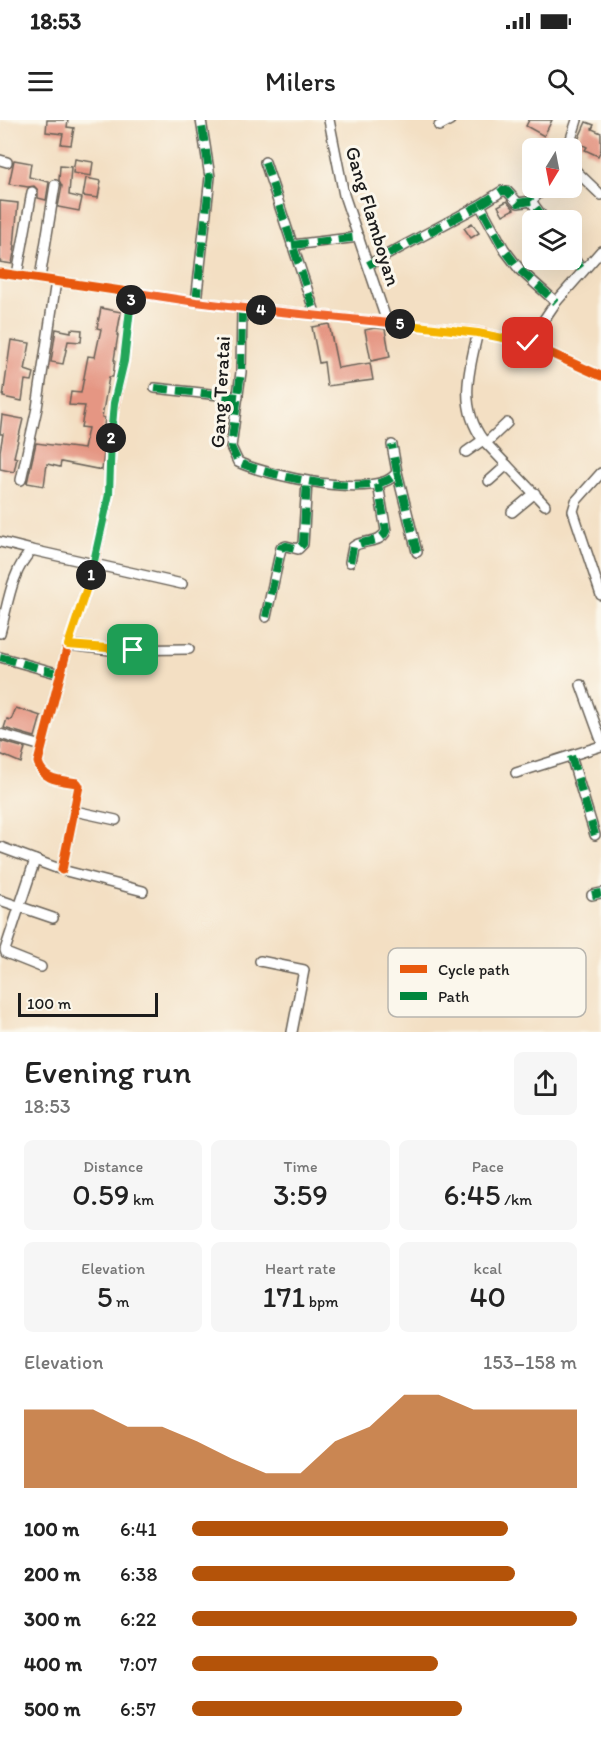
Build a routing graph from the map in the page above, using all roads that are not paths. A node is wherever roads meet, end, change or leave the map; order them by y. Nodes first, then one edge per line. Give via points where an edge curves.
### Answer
1 (201, 120) edge
2 (328, 120) edge
3 (450, 120) edge
4 (578, 120) edge
5 (439, 126) dead end
6 (572, 138) edge
7 (265, 162) dead end
8 (582, 177) edge
9 (55, 185) dead end
10 (32, 192) dead end
11 (601, 195) edge
12 (534, 198) edge
13 (531, 201) junction
14 (480, 205) junction
15 (538, 210) edge
16 (359, 237) junction
17 (292, 245) junction
18 (601, 250) edge
19 (368, 265) junction
20 (583, 271) joint
21 (0, 273) edge
22 (17, 275) junction
23 (40, 278) junction
24 (56, 281) junction
25 (131, 292) junction
26 (196, 302) junction
27 (556, 302) junction
28 (242, 308) junction
29 (316, 316) junction
30 (387, 322) junction
31 (478, 333) junction
32 (528, 343) junction
33 (601, 376) edge
34 (155, 388) dead end
35 (238, 397) junction
36 (507, 423) dead end
37 (484, 441) junction
38 (392, 445) dead end
39 (466, 452) dead end
40 (507, 465) junction
41 (397, 472) junction
42 (601, 473) edge
43 (21, 480) dead end
44 (489, 481) dead end
45 (306, 482) junction
46 (378, 484) junction
47 (535, 494) junction
48 (545, 505) dead end
49 (512, 512) dead end
50 (0, 542) edge
51 (32, 550) junction
52 (417, 552) dead end
53 (350, 562) dead end
54 (94, 566) junction
55 (182, 584) dead end
56 (601, 595) edge
57 (266, 617) dead end
58 (0, 633) edge
59 (68, 645) junction
60 (189, 649) dead end
61 (0, 657) edge
62 (60, 674) junction
63 (581, 685) dead end
64 (0, 734) edge
65 (601, 740) edge
66 (42, 746) junction
67 (601, 746) edge
68 (571, 756) junction
69 (516, 773) dead end
70 (75, 811) junction
71 (116, 820) dead end
72 (595, 835) dead end
73 (0, 847) edge
74 (35, 860) junction
75 (62, 870) junction
76 (143, 891) dead end
77 (0, 900) edge
78 (19, 907) junction
79 (53, 918) dead end
80 (260, 961) dead end
81 (41, 967) dead end
82 (292, 1032) edge

1 - 26 street via 210,177
2 - 16 street, Gang Flamboyan via 344,195
3 - 5 street
4 - 6 street
7 - 17 street
8 - 11 street
9 - 23 street
10 - 22 street
12 - 13 street
13 - 14 street via 518,203 502,190
13 - 15 street
14 - 19 street
14 - 27 street via 520,270
16 - 17 street
16 - 19 street, Gang Flamboyan
17 - 29 street
18 - 20 street
19 - 30 street, Gang Flamboyan
20 - 27 street
21 - 22 street
22 - 23 street
23 - 24 street
24 - 25 street
24 - 43 street via 37,408
25 - 26 street
25 - 54 street via 124,361 112,419 109,494
26 - 28 street
27 - 32 street
28 - 29 street
28 - 35 street, Gang Teratai
29 - 30 street
30 - 31 street
31 - 32 street
31 - 37 street via 466,389 475,428
32 - 33 street
34 - 35 street
35 - 45 street, Gang Teratai via 231,447 238,462
36 - 37 street
37 - 39 street
37 - 40 street
38 - 41 street
40 - 44 street
40 - 47 street
41 - 46 street, Gang Teratai via 391,480
41 - 52 street
42 - 56 street via 576,501 573,511
45 - 46 street, Gang Teratai via 341,486
45 - 57 street via 303,544 298,549 281,548
46 - 53 street via 385,535 353,547
47 - 48 street
47 - 49 street
50 - 51 street
51 - 54 street
51 - 58 street via 17,572
54 - 55 street
54 - 59 street
59 - 60 street via 111,650
59 - 62 street
61 - 62 street
62 - 66 street
63 - 65 street
64 - 66 street
66 - 70 street via 38,762 44,774 79,786
67 - 68 street
68 - 69 street
68 - 72 street
70 - 71 street
70 - 75 street
73 - 74 street
74 - 75 street
74 - 78 street
75 - 76 street
77 - 78 street
78 - 79 street
78 - 81 street via 6,953
80 - 82 street via 304,970

